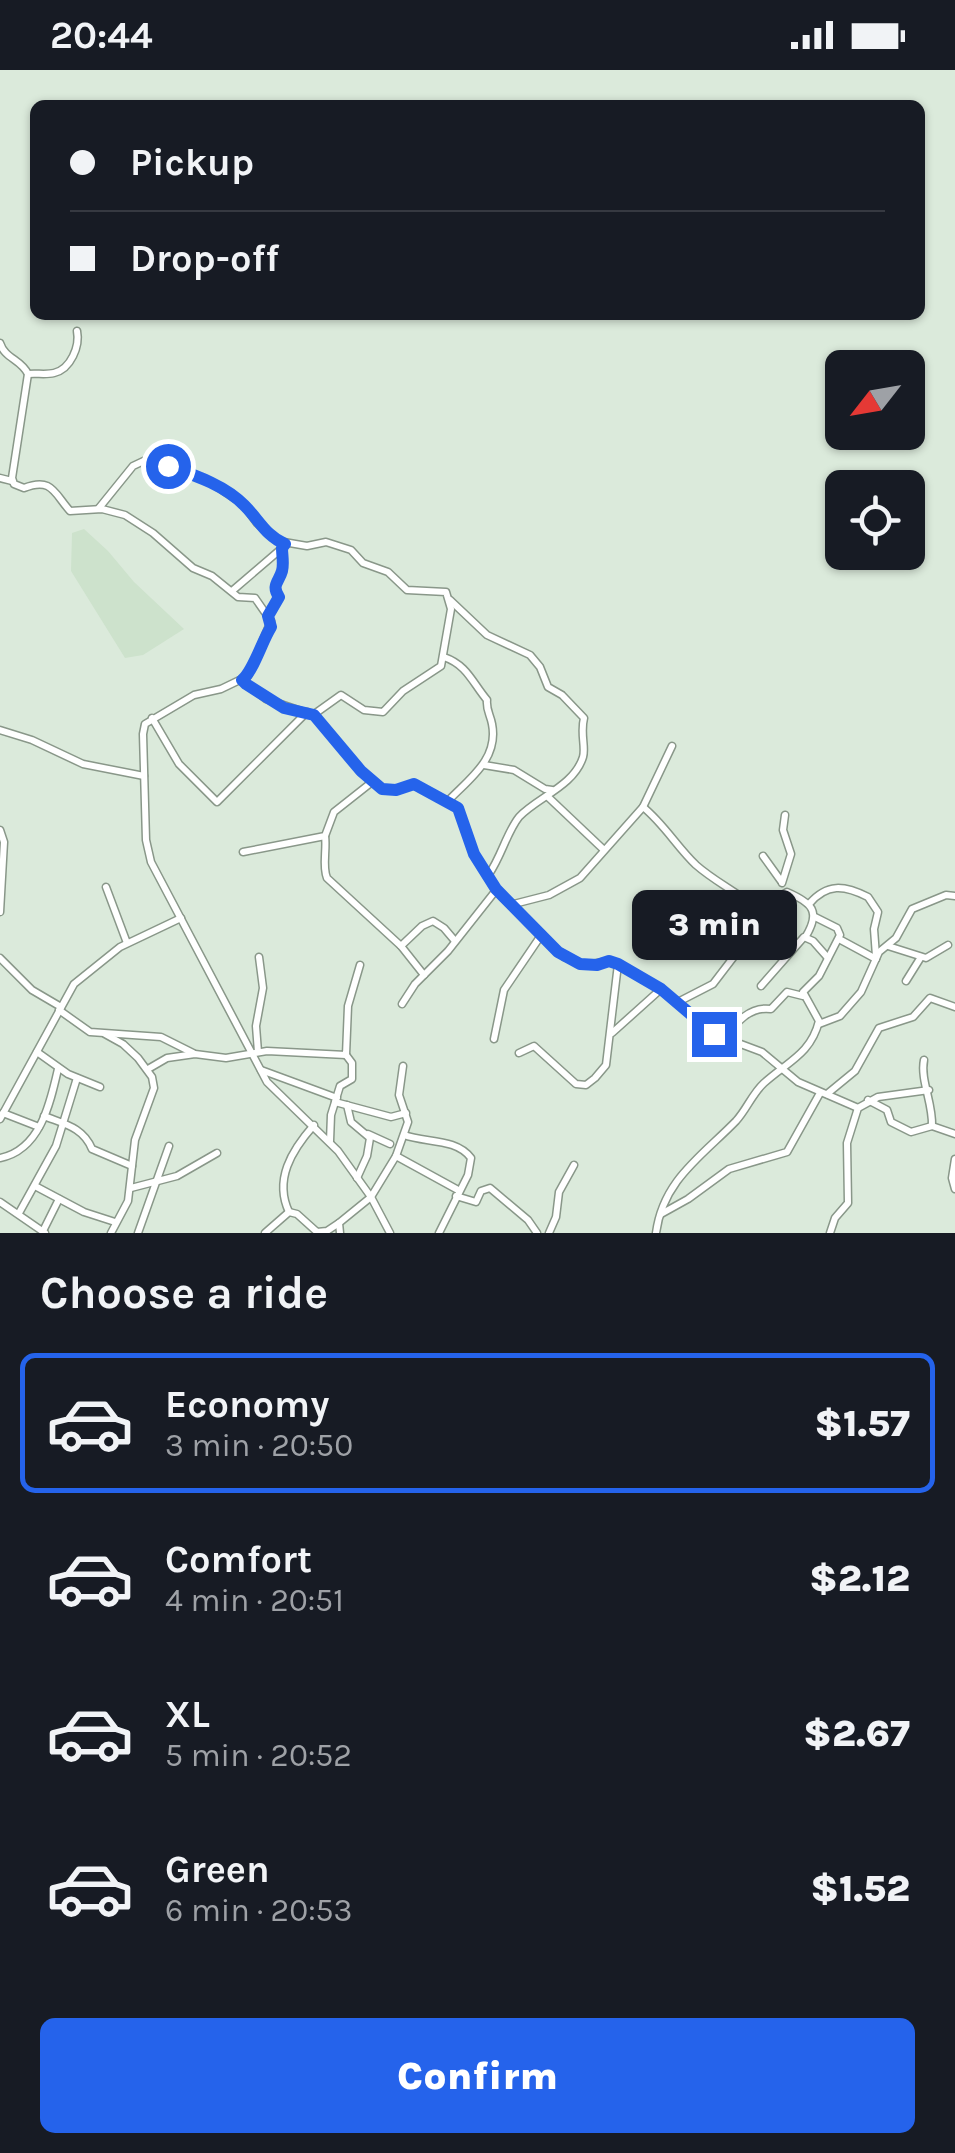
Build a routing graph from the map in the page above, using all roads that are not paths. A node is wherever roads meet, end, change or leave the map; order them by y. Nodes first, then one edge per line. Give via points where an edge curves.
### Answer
1 (78, 331) dead end
2 (0, 343) edge
3 (28, 374) junction
4 (0, 478) edge
5 (12, 482) junction
6 (98, 509) junction
7 (283, 546) junction
8 (232, 591) junction
9 (450, 600) junction
10 (268, 616) junction
11 (444, 657) junction
12 (242, 680) junction
13 (311, 713) junction
14 (152, 718) junction
15 (0, 730) edge
16 (672, 746) dead end
17 (484, 765) junction
18 (144, 776) junction
19 (372, 782) junction
20 (550, 793) junction
21 (448, 801) junction
22 (643, 807) junction
23 (785, 815) dead end
24 (0, 830) edge
25 (325, 836) junction
26 (604, 850) junction
27 (244, 852) dead end
28 (763, 856) dead end
29 (489, 874) junction
30 (106, 887) dead end
31 (783, 888) junction
32 (496, 889) junction
33 (955, 896) edge
34 (809, 904) junction
35 (509, 905) junction
36 (0, 912) edge
37 (766, 916) junction
38 (816, 917) junction
39 (181, 918) junction
40 (775, 929) junction
41 (542, 934) junction
42 (806, 936) junction
43 (839, 939) junction
44 (455, 942) junction
45 (128, 943) junction
46 (948, 945) dead end
47 (402, 946) junction
48 (794, 946) junction
49 (887, 946) junction
50 (260, 957) dead end
51 (921, 957) junction
52 (0, 958) edge
53 (828, 958) junction
54 (876, 958) junction
55 (360, 964) dead end
56 (618, 964) junction
57 (424, 975) junction
58 (906, 981) dead end
59 (762, 986) dead end
60 (661, 989) junction
61 (804, 996) junction
62 (678, 1002) junction
63 (402, 1004) dead end
64 (955, 1006) edge
65 (60, 1008) junction
66 (819, 1024) junction
67 (612, 1033) junction
68 (104, 1034) junction
69 (494, 1039) dead end
70 (724, 1039) junction
71 (37, 1052) junction
72 (256, 1052) junction
73 (519, 1053) dead end
74 (194, 1054) junction
75 (346, 1055) junction
76 (924, 1060) dead end
77 (403, 1066) dead end
78 (148, 1068) junction
79 (782, 1068) junction
80 (58, 1069) junction
81 (260, 1069) junction
82 (76, 1078) junction
83 (100, 1087) dead end
84 (929, 1090) junction
85 (823, 1094) junction
86 (336, 1100) junction
87 (868, 1100) junction
88 (348, 1105) junction
89 (858, 1108) junction
90 (406, 1113) junction
91 (2, 1116) edge
92 (44, 1116) junction
93 (64, 1124) junction
94 (314, 1125) junction
95 (932, 1126) junction
96 (39, 1128) junction
97 (368, 1134) junction
98 (955, 1134) edge
99 (404, 1135) junction
100 (330, 1142) junction
101 (390, 1144) dead end
102 (169, 1146) dead end
103 (217, 1153) dead end
104 (396, 1156) junction
105 (0, 1158) edge
106 (955, 1159) edge
107 (574, 1165) dead end
108 (132, 1166) junction
109 (357, 1178) junction
110 (156, 1180) junction
111 (35, 1186) junction
112 (131, 1188) junction
113 (955, 1189) edge
114 (457, 1193) junction
115 (371, 1197) junction
116 (59, 1199) junction
117 (0, 1202) edge
118 (288, 1212) junction
119 (18, 1213) junction
120 (660, 1215) junction
121 (115, 1222) junction
122 (339, 1222) junction
123 (44, 1232) edge
124 (111, 1233) edge
125 (138, 1233) edge
126 (265, 1233) edge
127 (340, 1233) edge
128 (390, 1233) edge
129 (439, 1233) edge
130 (536, 1233) edge
131 (549, 1233) edge
132 (656, 1233) edge
133 (830, 1233) edge

1 - 3 street via 64,368
2 - 3 street
3 - 5 street
4 - 5 street
5 - 6 street via 53,488 70,511
6 - 7 street via 147,458 207,480 243,504
6 - 8 street via 147,529
7 - 8 street
7 - 9 street via 331,543 388,572 407,590 443,591
7 - 10 street via 279,597
8 - 10 street via 255,598
9 - 11 street
9 - 20 street via 487,635 530,655 548,688 583,715 583,757
10 - 12 street via 271,627
11 - 13 street via 383,712 364,710 340,695
11 - 17 street via 466,669 487,700 492,730
12 - 13 street via 266,700
12 - 14 street
13 - 14 street via 217,802 179,764
13 - 19 street
14 - 18 street via 142,734
15 - 18 street via 83,764
16 - 22 street
17 - 20 street via 514,770
17 - 21 street
18 - 39 street via 148,853
19 - 21 street via 390,790 414,784
19 - 25 street via 334,812
20 - 26 street
20 - 29 street via 518,819
21 - 29 street via 463,816 474,854
22 - 26 street
22 - 37 street via 694,862
23 - 31 street via 792,854
24 - 36 street
25 - 27 street
25 - 47 street via 327,878
26 - 35 street via 564,888
28 - 31 street
29 - 32 street
30 - 45 street
31 - 34 street
31 - 37 street
32 - 35 street
32 - 44 street
33 - 49 street via 916,905
34 - 38 street
34 - 54 street via 831,888 868,897 878,912
35 - 41 street
37 - 40 street
38 - 42 street
38 - 43 street via 837,928
39 - 45 street
39 - 72 street
40 - 48 street
40 - 62 street via 756,932 713,984
41 - 56 street via 572,962
41 - 69 street via 504,990
42 - 48 street
42 - 53 street
43 - 53 street
43 - 54 street
44 - 47 street via 432,921
44 - 57 street
45 - 65 street via 82,976
46 - 51 street
47 - 57 street
48 - 59 street
49 - 51 street
49 - 54 street
50 - 72 street
51 - 58 street
52 - 65 street
53 - 61 street
54 - 66 street via 868,983 846,1010
55 - 75 street via 348,1006
56 - 60 street
56 - 67 street
57 - 63 street
60 - 62 street
60 - 67 street
61 - 66 street
61 - 70 street via 789,991 775,1006 740,1019
62 - 70 street
64 - 85 street via 930,998 913,1016 879,1028 854,1071
65 - 68 street via 86,1030
65 - 71 street
66 - 79 street via 804,1054
67 - 73 street via 606,1065 586,1084 572,1082 534,1046
68 - 74 street via 161,1037
68 - 78 street
70 - 79 street via 762,1052
71 - 80 street
71 - 91 street
72 - 74 street via 226,1058
72 - 75 street
72 - 81 street
74 - 78 street
75 - 86 street via 352,1078 342,1083
76 - 84 street
77 - 90 street via 398,1095
78 - 108 street via 153,1096 134,1140
79 - 85 street
79 - 120 street via 685,1169
80 - 82 street
80 - 92 street
81 - 86 street
81 - 94 street
82 - 83 street
82 - 93 street
84 - 87 street
84 - 95 street
85 - 89 street
85 - 120 street via 787,1152 728,1169
86 - 88 street
86 - 100 street
87 - 89 street
87 - 95 street via 906,1130
88 - 90 street via 396,1117
88 - 97 street via 351,1122
89 - 133 street via 846,1144 848,1204
90 - 99 street
91 - 96 street
92 - 93 street
92 - 96 street
93 - 108 street via 84,1134 92,1149
93 - 111 street
94 - 100 street
94 - 118 street via 281,1183
95 - 98 street
96 - 105 street via 24,1148
97 - 101 street
97 - 109 street via 368,1156
99 - 104 street
99 - 114 street via 469,1154 471,1167
100 - 109 street
102 - 110 street
103 - 110 street
104 - 114 street
104 - 115 street
106 - 113 street
107 - 131 street via 558,1192
108 - 112 street
109 - 115 street
110 - 112 street
110 - 125 street
111 - 116 street
111 - 119 street
112 - 121 street
114 - 129 street
114 - 130 street via 476,1202 490,1188
115 - 122 street
115 - 128 street
116 - 121 street
116 - 123 street
117 - 119 street
118 - 122 street via 317,1232
118 - 126 street
119 - 123 street
120 - 132 street
121 - 124 street
122 - 127 street

